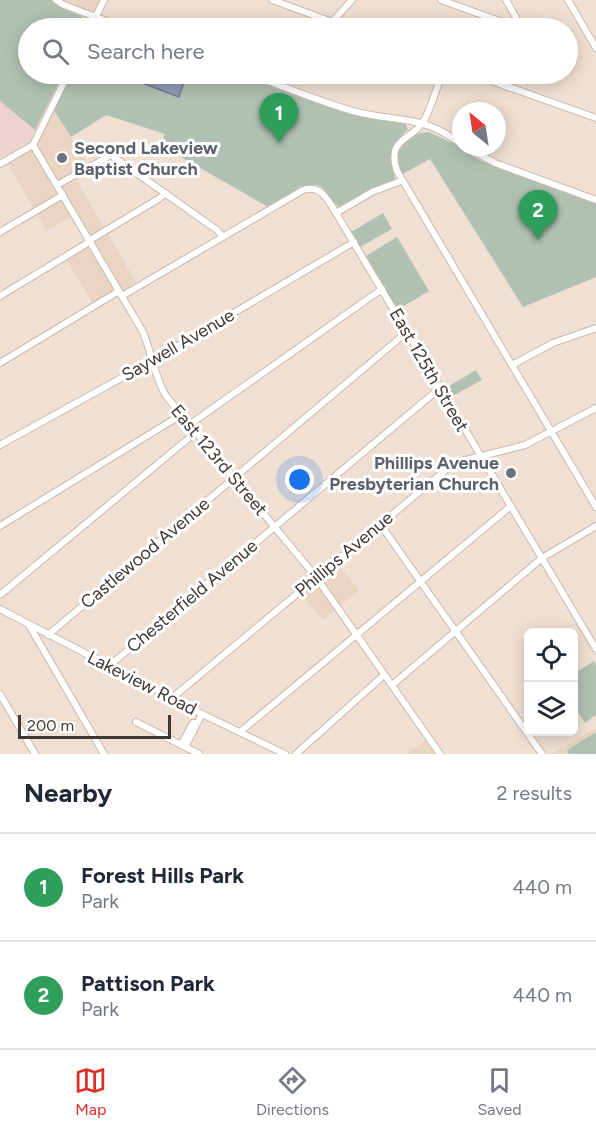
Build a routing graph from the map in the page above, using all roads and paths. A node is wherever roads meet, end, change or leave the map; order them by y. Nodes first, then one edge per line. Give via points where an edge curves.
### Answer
1 (56, 0) edge
2 (104, 0) edge
3 (272, 0) edge
4 (352, 0) edge
5 (441, 0) edge
6 (506, 0) edge
7 (568, 0) edge
8 (95, 18) joint
9 (321, 18) edge
10 (336, 18) edge
11 (492, 18) edge
12 (516, 18) edge
13 (596, 48) edge
14 (63, 84) edge
15 (277, 84) edge
16 (438, 84) edge
17 (499, 84) edge
18 (508, 84) edge
19 (507, 87) junction
20 (596, 118) edge
21 (423, 123) junction
22 (452, 137) edge
23 (33, 145) junction
24 (482, 156) edge
25 (0, 164) edge
26 (401, 181) junction
27 (57, 185) junction
28 (165, 193) junction
29 (63, 195) junction
30 (596, 200) edge
31 (336, 213) junction
32 (0, 232) edge
33 (223, 237) junction
34 (90, 240) junction
35 (354, 242) junction
36 (382, 289) junction
37 (121, 293) junction
38 (0, 296) edge
39 (596, 328) edge
40 (407, 332) junction
41 (152, 361) junction
42 (0, 363) edge
43 (512, 365) junction
44 (440, 388) junction
45 (596, 408) edge
46 (181, 416) junction
47 (189, 425) junction
48 (551, 432) junction
49 (195, 433) junction
50 (0, 445) edge
51 (481, 457) junction
52 (233, 478) junction
53 (511, 506) junction
54 (596, 507) edge
55 (380, 524) junction
56 (0, 526) edge
57 (596, 526) edge
58 (274, 527) junction
59 (542, 558) junction
60 (316, 578) junction
61 (422, 581) junction
62 (0, 595) edge
63 (0, 609) edge
64 (28, 623) junction
65 (456, 630) junction
66 (48, 635) junction
67 (356, 635) junction
68 (596, 649) edge
69 (109, 666) junction
70 (384, 675) junction
71 (392, 685) junction
72 (0, 694) edge
73 (172, 698) junction
74 (200, 713) junction
75 (136, 722) dead end
76 (240, 732) junction
77 (186, 749) edge
78 (35, 754) edge
79 (104, 754) edge
80 (199, 754) edge
81 (285, 754) edge
82 (296, 754) edge
83 (440, 754) edge
84 (542, 754) edge

1 - 8 street
2 - 8 street
3 - 9 street
4 - 10 street
5 - 11 street
6 - 12 street
7 - 13 street
14 - 23 street
15 - 21 street via 351,110
16 - 21 street
17 - 19 street
18 - 19 street
19 - 20 street
21 - 22 street
21 - 26 street via 399,143 394,154
23 - 25 street
23 - 27 street, East 123rd Street
24 - 30 street
26 - 31 street
26 - 43 street
27 - 28 street via 109,155
27 - 29 street, East 123rd Street
28 - 33 street
28 - 34 street
29 - 32 street
29 - 34 street, East 123rd Street
31 - 33 street, East 125th Street via 314,188 303,190
31 - 35 street, East 125th Street
33 - 37 street
34 - 37 street, East 123rd Street
34 - 38 street
35 - 36 street, East 125th Street
35 - 41 street, Saywell Avenue
36 - 40 street, East 125th Street
36 - 47 street
37 - 41 street, East 123rd Street via 143,332
37 - 42 street
39 - 43 street via 553,343
40 - 44 street, East 125th Street
40 - 52 street, Castlewood Avenue
41 - 46 street, East 123rd Street via 159,384
41 - 50 street, Saywell Avenue
43 - 48 street
44 - 51 street, East 125th Street
44 - 58 street, Chesterfield Avenue
45 - 48 street, Phillips Avenue
46 - 47 street, East 123rd Street
46 - 56 street
47 - 49 street, East 123rd Street
48 - 51 street, Phillips Avenue via 525,445
48 - 54 street
49 - 52 street, East 123rd Street
49 - 62 street
51 - 53 street, East 125th Street
51 - 55 street, Phillips Avenue via 454,463
52 - 58 street, East 123rd Street
52 - 66 street, Castlewood Avenue
53 - 59 street, East 125th Street
53 - 61 street
55 - 60 street, Phillips Avenue
55 - 61 street
57 - 59 street
58 - 60 street, East 123rd Street
58 - 69 street, Chesterfield Avenue
59 - 65 street
59 - 68 street, East 125th Street
60 - 67 street, East 123rd Street
60 - 73 street, Phillips Avenue
61 - 65 street
61 - 67 street
63 - 64 street, Lakeview Road
64 - 66 street, Lakeview Road
64 - 79 street
65 - 71 street
65 - 84 street
66 - 69 street, Lakeview Road
67 - 70 street, East 123rd Street
67 - 76 street
69 - 73 street, Lakeview Road
70 - 71 street, East 123rd Street
70 - 82 street
71 - 83 street, East 123rd Street
72 - 78 street
73 - 74 street, Lakeview Road
74 - 76 street, Lakeview Road
74 - 77 street
75 - 77 street
76 - 81 street, Lakeview Road
77 - 80 street

